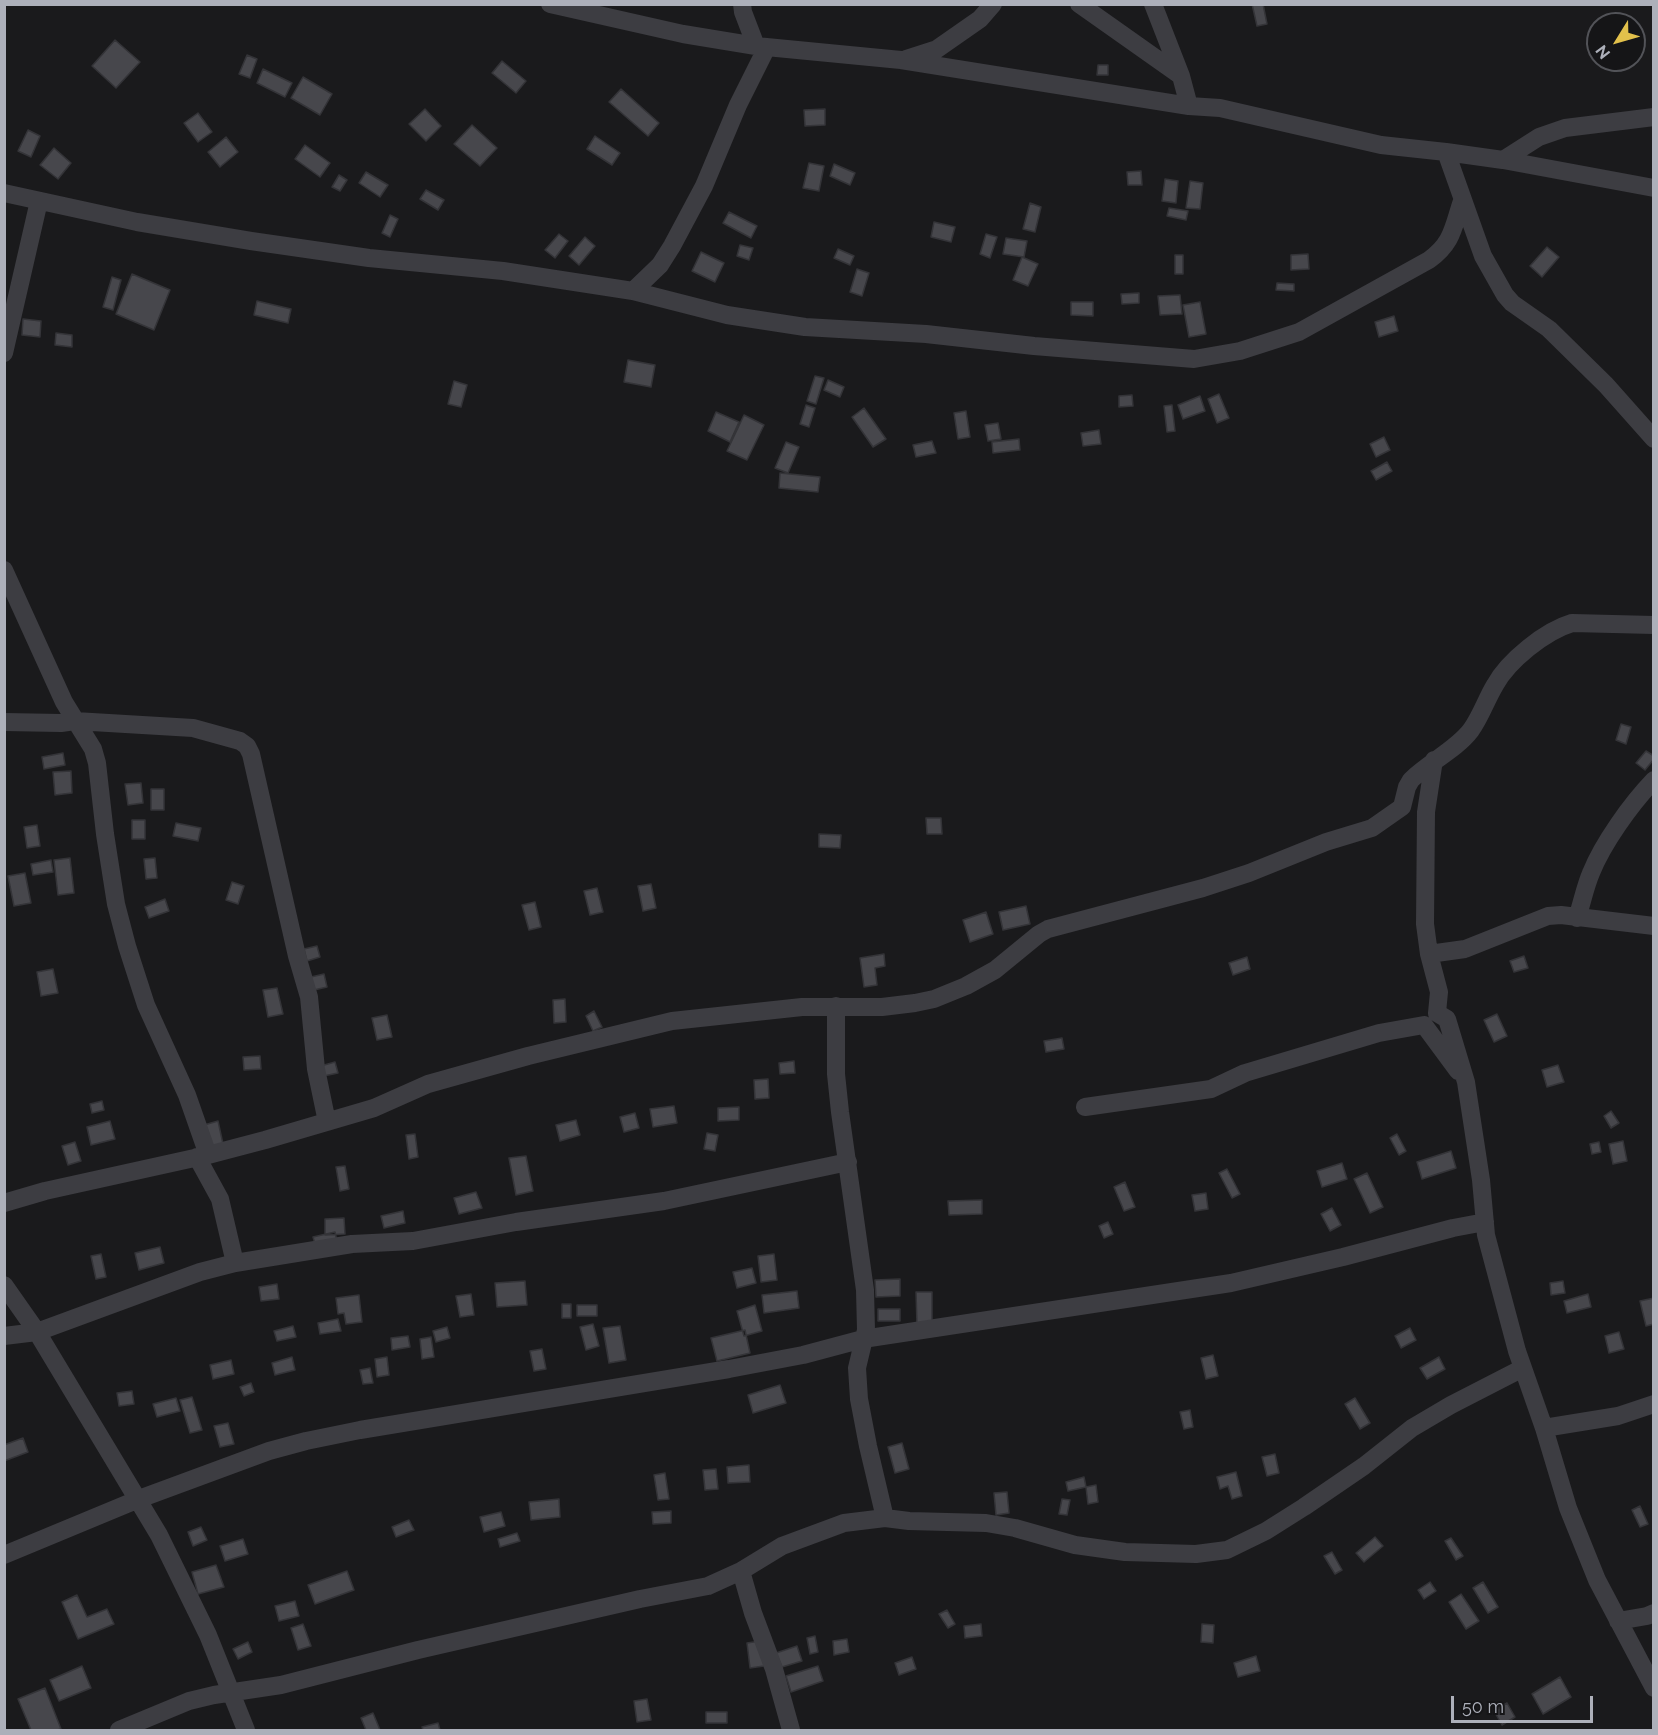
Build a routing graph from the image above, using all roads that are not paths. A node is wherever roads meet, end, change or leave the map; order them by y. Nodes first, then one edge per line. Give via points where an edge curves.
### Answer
1 (550, 4) edge
2 (742, 4) edge
3 (993, 4) edge
4 (1079, 4) edge
5 (1153, 4) edge
6 (762, 47) junction
7 (901, 60) junction
8 (1181, 76) junction
9 (1189, 106) junction
10 (1653, 117) edge
11 (1446, 152) junction
12 (1503, 160) junction
13 (1653, 188) edge
14 (4, 193) edge
15 (39, 201) junction
16 (1462, 201) junction
17 (633, 291) junction
18 (4, 352) edge
19 (1653, 439) edge
20 (4, 570) edge
21 (1653, 625) edge
22 (75, 721) junction
23 (4, 722) edge
24 (1434, 760) junction
25 (1653, 780) edge
26 (1577, 918) junction
27 (1653, 926) edge
28 (1429, 954) junction
29 (836, 1006) junction
30 (1466, 1082) junction
31 (1086, 1107) dead end
32 (327, 1122) junction
33 (202, 1156) junction
34 (848, 1162) junction
35 (4, 1203) edge
36 (1485, 1222) junction
37 (235, 1263) junction
38 (4, 1285) edge
39 (37, 1332) junction
40 (4, 1336) edge
41 (863, 1339) junction
42 (1523, 1368) junction
43 (1653, 1404) edge
44 (1544, 1428) junction
45 (138, 1499) junction
46 (885, 1518) junction
47 (4, 1555) edge
48 (741, 1571) junction
49 (1653, 1613) edge
50 (1618, 1621) junction
51 (1653, 1688) edge
52 (231, 1693) junction
53 (119, 1731) edge
54 (246, 1731) edge
55 (791, 1731) edge

1 - 6 street
2 - 6 street
3 - 7 street via 980,19 937,49
4 - 8 street
5 - 8 street
6 - 7 street
6 - 17 street via 704,186 660,265
7 - 9 street
8 - 9 street
9 - 11 street via 1220,108 1382,145
10 - 12 street via 1565,128 1539,137
11 - 12 street
11 - 16 street
12 - 13 street
14 - 15 street
15 - 17 street via 251,241
15 - 18 street
16 - 17 street via 1448,242 1429,260 1299,332 1240,351 1194,359 805,327 727,315
16 - 19 street via 1483,256 1505,295 1549,329
20 - 22 street
21 - 24 street via 1572,623 1546,635 1502,674 1470,731
22 - 23 street
22 - 32 street via 193,728 240,741 249,749 309,997 316,1069
22 - 33 street via 97,763 116,904 140,988 187,1095
24 - 28 street via 1426,812 1425,924
24 - 29 street via 1411,780 1402,807 1372,828 1212,885 1048,929 995,969 934,999 882,1007
25 - 26 street via 1599,856
26 - 27 street
26 - 28 street via 1548,916 1465,949
28 - 30 street via 1439,992 1437,1013 1447,1019
29 - 32 street via 672,1021 428,1084 374,1108
29 - 34 street via 836,1074
30 - 31 street via 1424,1025 1379,1033 1245,1073 1211,1089
30 - 36 street
32 - 33 street
33 - 35 street
33 - 37 street via 220,1199
34 - 37 street via 664,1201 413,1241 352,1244
34 - 41 street via 865,1290
36 - 41 street via 1231,1282
36 - 42 street
37 - 39 street via 200,1272
38 - 39 street
39 - 40 street
39 - 45 street
41 - 45 street via 729,1369 306,1441
41 - 46 street via 858,1368 859,1399
42 - 44 street
42 - 46 street via 1412,1428 1304,1507 1227,1550 1196,1554 1125,1552 1075,1545 1001,1525
43 - 44 street via 1618,1416
44 - 50 street via 1568,1508
45 - 47 street
45 - 52 street via 195,1607
46 - 48 street via 844,1523 814,1533 782,1546
48 - 52 street via 708,1586 441,1644 281,1685
48 - 55 street
49 - 50 street
50 - 51 street
52 - 53 street via 189,1701
52 - 54 street

